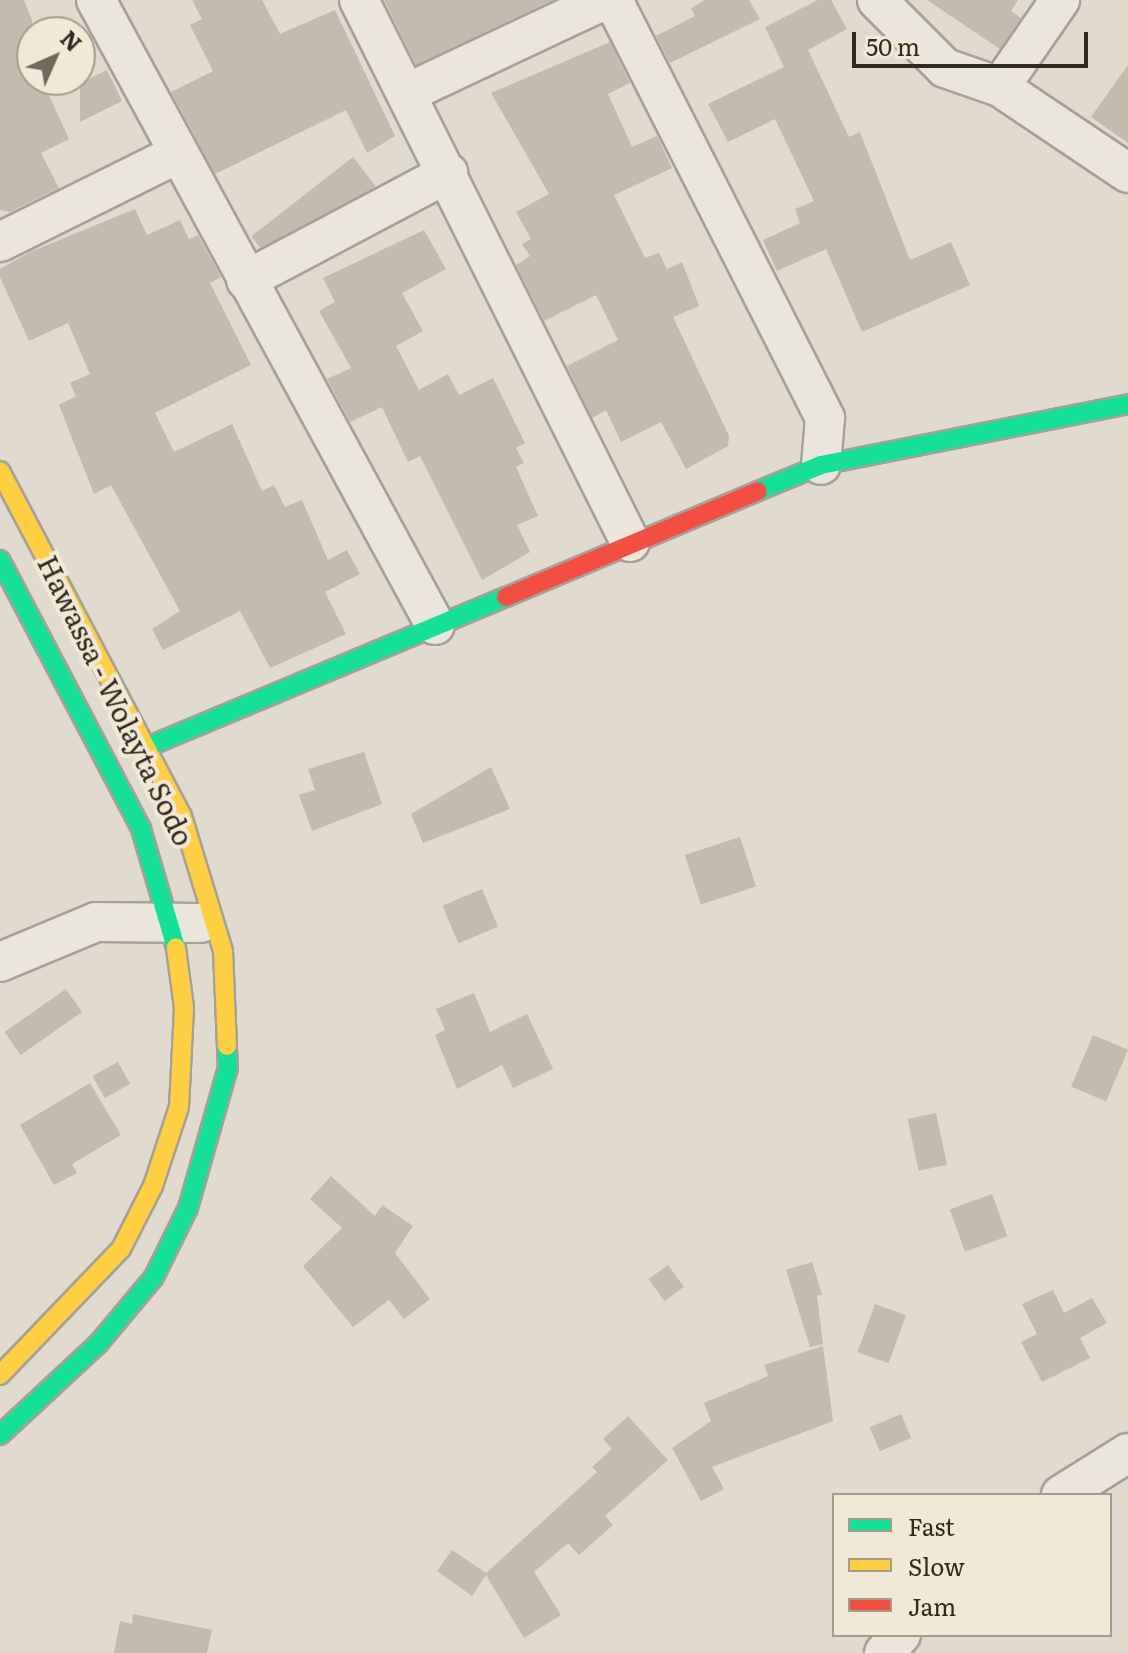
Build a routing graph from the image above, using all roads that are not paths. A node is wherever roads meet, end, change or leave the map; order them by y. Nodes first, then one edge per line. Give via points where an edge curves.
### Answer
1 (96, 0) edge
2 (359, 0) edge
3 (605, 0) edge
4 (613, 0) edge
5 (877, 0) edge
6 (1060, 0) edge
7 (1000, 87) junction
8 (407, 93) junction
9 (177, 154) junction
10 (448, 173) junction
11 (1128, 173) edge
12 (0, 242) edge
13 (246, 280) junction
14 (1128, 404) edge
15 (821, 465) junction
16 (0, 471) edge
17 (630, 542) junction
18 (0, 560) edge
19 (435, 625) junction
20 (147, 747) junction
21 (172, 923) junction
22 (217, 924) junction
23 (0, 962) edge
24 (0, 1375) edge
25 (0, 1435) edge
26 (1128, 1453) edge
27 (1064, 1493) edge
28 (899, 1637) edge
29 (884, 1653) edge

1 - 9 street
2 - 8 street
3 - 8 street
4 - 15 street via 825,418
5 - 7 street via 945,68
6 - 7 street
7 - 11 street
8 - 10 street
9 - 12 street
9 - 13 street
10 - 13 street
10 - 17 street
13 - 19 street
14 - 15 main road via 1086,418
15 - 17 main road
16 - 20 main road, Hawassa - Wolayta Sodo
17 - 19 main road
18 - 21 main road, Hawassa - Wolayta Sodo via 141,829
19 - 20 main road
20 - 22 main road, Hawassa - Wolayta Sodo via 182,816
21 - 22 street
21 - 23 street via 96,922
21 - 24 main road, Hawassa - Wolayta Sodo via 184,1008 179,1107 153,1186 121,1249
22 - 25 main road, Hawassa - Wolayta Sodo via 228,1068 188,1208 154,1277 98,1344
26 - 27 street
28 - 29 street

